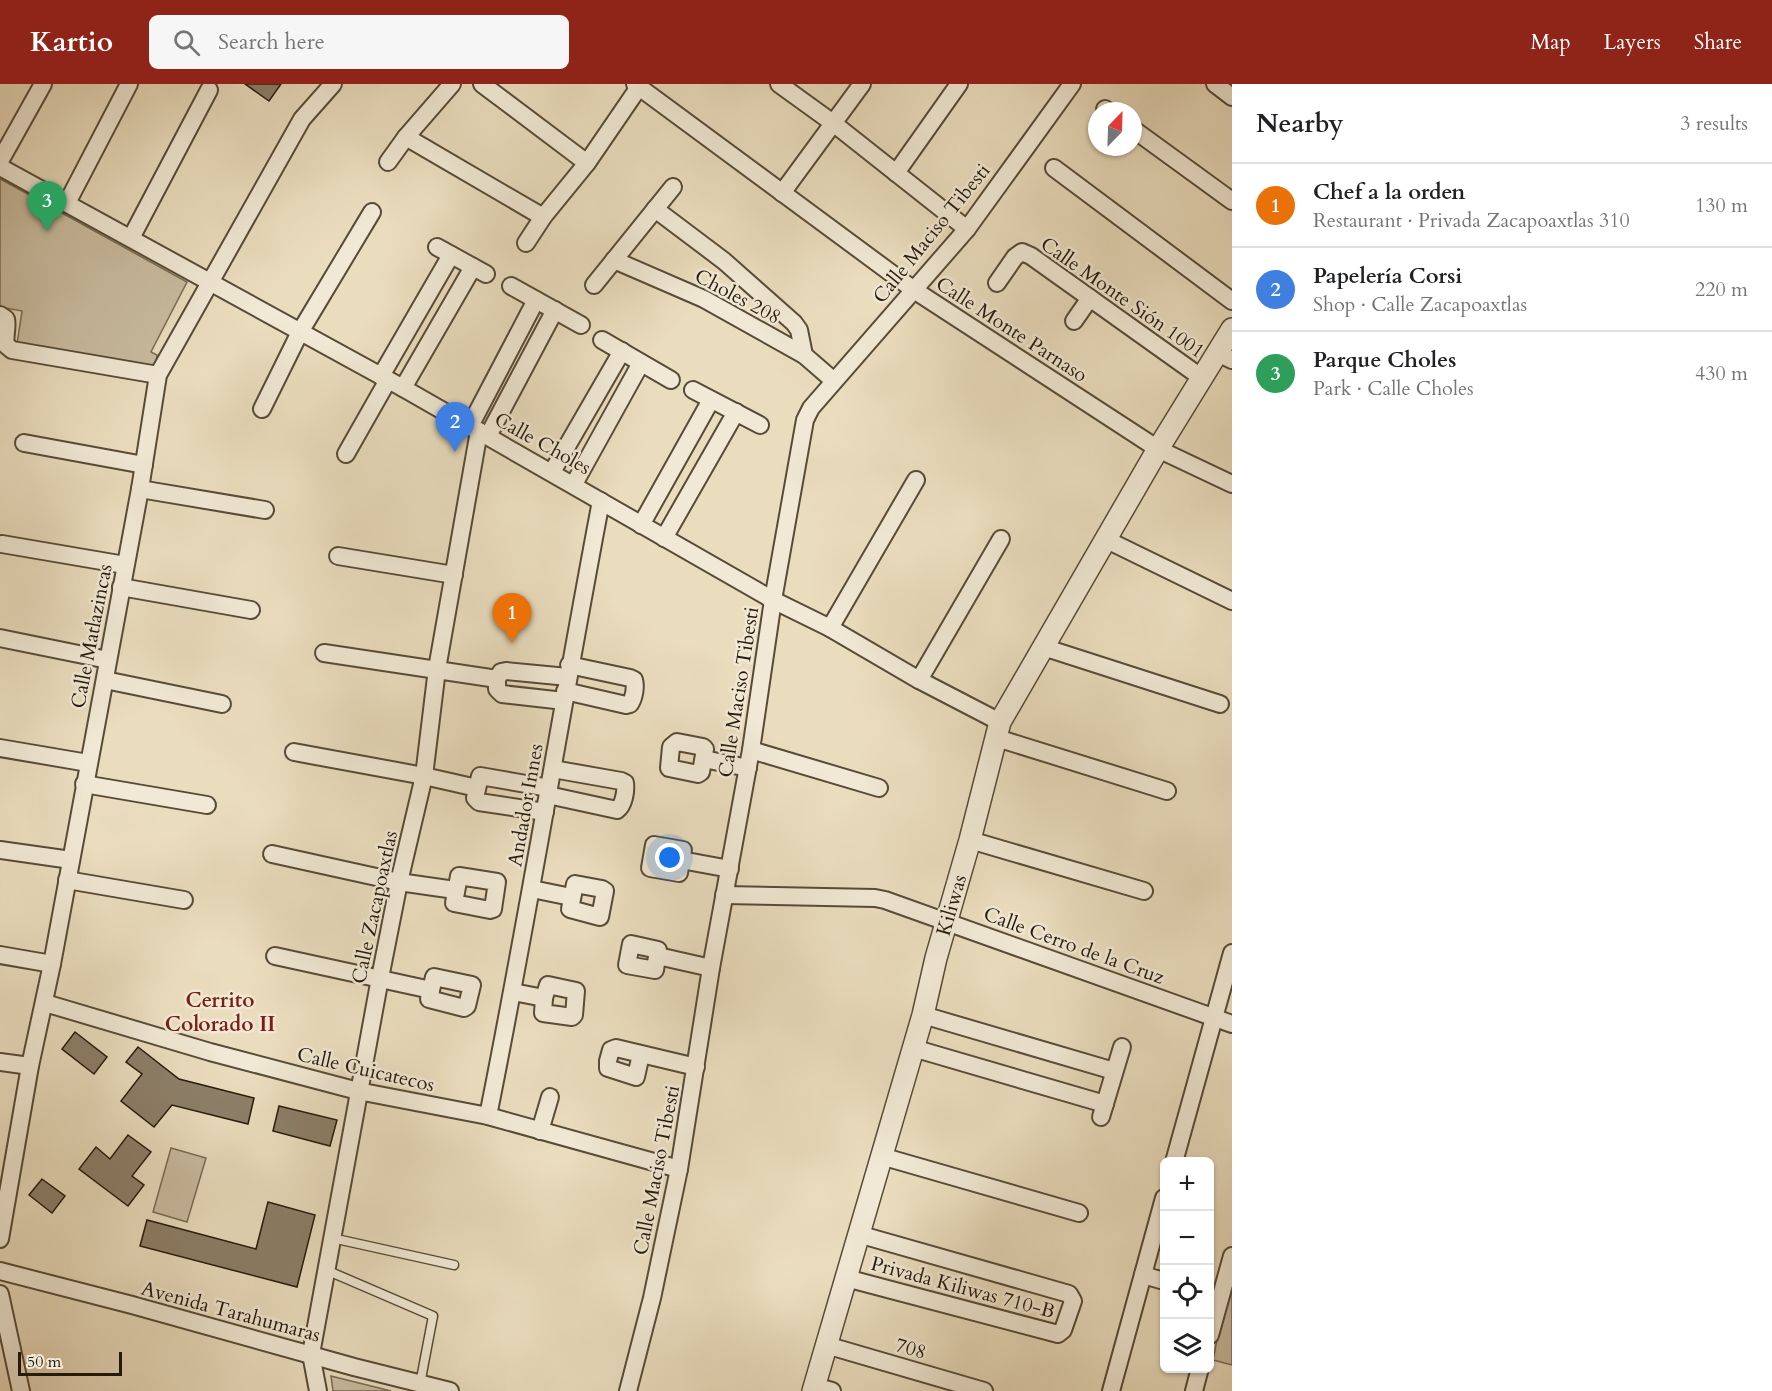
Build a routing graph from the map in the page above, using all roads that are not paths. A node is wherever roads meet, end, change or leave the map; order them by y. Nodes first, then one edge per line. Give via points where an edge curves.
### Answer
1 (43, 84) edge
2 (129, 84) edge
3 (333, 84) edge
4 (452, 84) edge
5 (482, 84) edge
6 (779, 84) edge
7 (862, 84) edge
8 (959, 84) edge
9 (1072, 84) edge
10 (1215, 84) edge
11 (637, 85) edge
12 (209, 90) dead end
13 (1232, 97) edge
14 (833, 123) junction
15 (1142, 136) edge
16 (406, 137) junction
17 (0, 161) edge
18 (388, 162) dead end
19 (587, 163) junction
20 (0, 167) edge
21 (1054, 168) dead end
22 (896, 173) junction
23 (673, 187) dead end
24 (782, 193) junction
25 (1232, 201) edge
26 (67, 203) junction
27 (655, 209) junction
28 (372, 212) dead end
29 (543, 217) junction
30 (967, 228) junction
31 (131, 238) junction
32 (526, 243) dead end
33 (614, 260) junction
34 (211, 282) junction
35 (997, 283) dead end
36 (594, 285) dead end
37 (511, 286) dead end
38 (914, 290) junction
39 (1090, 298) junction
40 (536, 300) junction
41 (1232, 301) edge
42 (555, 310) junction
43 (0, 315) edge
44 (1074, 321) dead end
45 (581, 325) dead end
46 (1232, 329) edge
47 (300, 332) junction
48 (603, 340) dead end
49 (622, 351) junction
50 (804, 355) junction
51 (1225, 357) edge
52 (641, 363) junction
53 (158, 375) junction
54 (1203, 378) junction
55 (671, 380) dead end
56 (391, 381) junction
57 (834, 381) junction
58 (693, 390) dead end
59 (711, 400) junction
60 (262, 409) dead end
61 (736, 412) junction
62 (760, 425) dead end
63 (479, 431) junction
64 (24, 443) dead end
65 (1158, 449) junction
66 (346, 454) dead end
67 (144, 465) junction
68 (552, 472) junction
69 (916, 480) dead end
70 (574, 484) junction
71 (1232, 484) edge
72 (140, 489) junction
73 (601, 501) junction
74 (265, 510) dead end
75 (641, 525) junction
76 (664, 538) junction
77 (1001, 539) dead end
78 (1107, 540) junction
79 (2, 544) dead end
80 (338, 556) dead end
81 (125, 565) junction
82 (454, 575) junction
83 (121, 587) junction
84 (773, 600) junction
85 (1232, 601) edge
86 (250, 610) dead end
87 (830, 628) junction
88 (0, 638) edge
89 (1042, 647) junction
90 (324, 652) dead end
91 (108, 660) junction
92 (437, 669) junction
93 (497, 679) junction
94 (105, 680) junction
95 (919, 680) junction
96 (567, 684) junction
97 (222, 704) dead end
98 (1220, 704) dead end
99 (999, 730) junction
100 (0, 748) edge
101 (751, 750) junction
102 (294, 752) dead end
103 (704, 759) dead end
104 (88, 763) junction
105 (748, 768) junction
106 (553, 769) junction
107 (424, 776) junction
108 (84, 784) junction
109 (477, 788) junction
110 (879, 788) dead end
111 (1167, 790) dead end
112 (549, 792) junction
113 (207, 805) dead end
114 (545, 812) junction
115 (970, 840) junction
116 (0, 850) edge
117 (272, 854) dead end
118 (71, 860) junction
119 (681, 860) dead end
120 (730, 869) junction
121 (67, 880) junction
122 (399, 882) junction
123 (532, 889) junction
124 (455, 890) dead end
125 (1144, 891) dead end
126 (724, 895) junction
127 (571, 897) dead end
128 (184, 900) dead end
129 (946, 921) junction
130 (1232, 953) edge
131 (0, 955) edge
132 (275, 956) dead end
133 (658, 956) dead end
134 (52, 964) junction
135 (711, 968) junction
136 (380, 978) junction
137 (431, 990) dead end
138 (513, 992) junction
139 (544, 998) dead end
140 (45, 1003) junction
141 (923, 1015) junction
142 (1214, 1017) junction
143 (1232, 1024) edge
144 (1122, 1047) dead end
145 (913, 1048) junction
146 (641, 1054) dead end
147 (0, 1062) edge
148 (30, 1066) junction
149 (696, 1067) junction
150 (1114, 1071) junction
151 (358, 1091) junction
152 (549, 1097) dead end
153 (488, 1116) junction
154 (540, 1131) junction
155 (881, 1156) junction
156 (1175, 1157) edge
157 (7, 1161) edge
158 (679, 1169) junction
159 (1160, 1211) edge
160 (1079, 1213) dead end
161 (858, 1234) junction
162 (332, 1238) junction
163 (0, 1239) edge
164 (1232, 1256) edge
165 (454, 1264) dead end
166 (326, 1270) junction
167 (0, 1271) edge
168 (1143, 1275) junction
169 (846, 1278) junction
170 (1160, 1280) edge
171 (0, 1294) edge
172 (1215, 1296) edge
173 (1211, 1319) edge
174 (826, 1345) junction
175 (311, 1354) junction
176 (7, 1357) edge
177 (1199, 1373) edge
178 (420, 1383) junction
179 (820, 1389) edge
180 (21, 1391) edge
181 (318, 1391) edge
182 (450, 1391) edge
183 (627, 1391) edge
184 (984, 1391) edge
185 (1111, 1391) edge
186 (1194, 1391) edge

1 - 17 street
2 - 26 street
3 - 34 street, Calle Matlazincas via 302,119
4 - 16 street
5 - 19 street
6 - 14 street
7 - 14 street
8 - 22 street
9 - 30 street, Calle Maciso Tibesti
10 - 13 street
11 - 19 street
11 - 24 street, Calle Monte Parnaso
12 - 31 street
14 - 22 street
14 - 24 street
15 - 25 street
16 - 18 street
16 - 29 street
19 - 29 street
20 - 26 street, Calle Choles
21 - 41 street
22 - 30 street
23 - 27 street
24 - 38 street, Calle Monte Parnaso
26 - 31 street, Calle Choles
27 - 33 street
27 - 50 street via 724,261 794,322
28 - 47 street
29 - 32 street
30 - 38 street, Calle Maciso Tibesti
31 - 34 street, Calle Choles
33 - 36 street
33 - 50 street, Choles 208 via 704,299
34 - 47 street, Calle Choles
34 - 53 street, Calle Matlazincas
35 - 39 street, Calle Monte Sión 1001 via 1022,252
37 - 40 street
38 - 57 street, Calle Maciso Tibesti
38 - 65 street, Calle Monte Parnaso
39 - 44 street
39 - 54 street, Calle Monte Sión 1001
40 - 42 street
40 - 63 street
42 - 45 street
42 - 63 street
43 - 53 street via 6,319 6,345 12,350
46 - 51 street, Kiliwas
47 - 56 street, Calle Choles
47 - 60 street
48 - 49 street
49 - 52 street
49 - 68 street
50 - 57 street, Choles 208
51 - 54 street, Kiliwas
52 - 55 street
52 - 70 street
53 - 67 street, Calle Matlazincas
54 - 65 street, Kiliwas
56 - 56 street via 444,251 480,271
56 - 63 street, Calle Choles
56 - 66 street
57 - 84 street, Calle Maciso Tibesti via 806,420
58 - 59 street
59 - 61 street
59 - 75 street
61 - 62 street
61 - 76 street
63 - 68 street, Calle Choles
63 - 82 street, Calle Zacapoaxtlas
64 - 67 street
65 - 71 street, Calle Monte Parnaso
65 - 78 street, Kiliwas
67 - 72 street, Calle Matlazincas
68 - 70 street, Calle Choles
69 - 87 street
70 - 73 street, Calle Choles
72 - 74 street
72 - 81 street, Calle Matlazincas
73 - 75 street, Calle Choles
73 - 96 street, Andador Innes
75 - 76 street, Calle Choles
76 - 84 street, Calle Choles
77 - 95 street
78 - 85 street
78 - 89 street, Kiliwas
79 - 81 street
80 - 82 street
81 - 83 street, Calle Matlazincas
82 - 92 street, Calle Zacapoaxtlas
83 - 86 street
83 - 91 street, Calle Matlazincas
84 - 87 street, Calle Choles
84 - 101 street, Calle Maciso Tibesti
87 - 95 street, Calle Choles
88 - 91 street
89 - 98 street
89 - 99 street, Kiliwas
90 - 92 street
91 - 94 street, Calle Matlazincas
92 - 93 street
92 - 107 street, Calle Zacapoaxtlas
93 - 96 street via 506,671
93 - 96 street via 502,694
94 - 97 street
94 - 104 street, Calle Matlazincas
95 - 99 street, Calle Choles
96 - 106 street, Andador Innes
99 - 111 street, Calle Choles
99 - 115 street, Kiliwas
100 - 104 street
101 - 105 street, Calle Maciso Tibesti
101 - 110 street
102 - 107 street
103 - 105 street
104 - 108 street, Calle Matlazincas
105 - 120 street, Calle Maciso Tibesti
106 - 112 street, Andador Innes
106 - 112 street via 621,781 626,787 617,810
107 - 109 street
107 - 122 street, Calle Zacapoaxtlas
108 - 113 street
108 - 118 street, Calle Matlazincas
109 - 112 street via 483,776
109 - 114 street via 475,798 479,802
112 - 114 street, Andador Innes
114 - 123 street, Andador Innes
115 - 125 street
115 - 129 street, Kiliwas
116 - 118 street
117 - 122 street
118 - 121 street, Calle Matlazincas
119 - 120 street
120 - 126 street, Calle Maciso Tibesti
121 - 128 street
121 - 134 street, Calle Matlazincas
122 - 124 street
122 - 136 street, Calle Zacapoaxtlas
123 - 127 street
123 - 138 street, Andador Innes
126 - 129 street, Calle Cerro de la Cruz via 875,898
126 - 135 street, Calle Maciso Tibesti
129 - 141 street, Kiliwas
129 - 142 street, Calle Cerro de la Cruz
130 - 142 street
131 - 134 street
132 - 136 street
133 - 135 street
134 - 140 street, Calle Matlazincas
135 - 149 street, Calle Maciso Tibesti
136 - 137 street
136 - 151 street, Calle Zacapoaxtlas
138 - 139 street
138 - 153 street, Andador Innes
140 - 148 street, Calle Matlazincas
140 - 151 street, Calle Cuicatecos
141 - 145 street, Kiliwas
141 - 150 street
142 - 143 street, Calle Cerro de la Cruz
142 - 156 street
144 - 150 street
145 - 150 street via 1103,1110
145 - 155 street, Kiliwas
146 - 149 street
147 - 148 street
148 - 157 street, Calle Matlazincas
149 - 158 street, Calle Maciso Tibesti
151 - 153 street, Calle Cuicatecos
151 - 162 street, Calle Zacapoaxtlas
152 - 154 street
153 - 154 street, Calle Cuicatecos
154 - 158 street, Calle Cuicatecos
155 - 160 street
155 - 161 street, Kiliwas
157 - 163 street, Calle Matlazincas
158 - 183 street, Calle Maciso Tibesti via 652,1298
159 - 168 street
161 - 169 street, Kiliwas
161 - 169 street, Privada Kiliwas 710-B via 1069,1294 1073,1301 1064,1330 1058,1334
162 - 165 lane
162 - 166 street, Calle Zacapoaxtlas
164 - 172 street
166 - 175 street, Calle Zacapoaxtlas
166 - 178 lane via 433,1316
167 - 175 street, Avenida Tarahumaras
168 - 170 street
168 - 185 street
169 - 174 street, Kiliwas
171 - 176 street
172 - 173 street
174 - 179 street, Kiliwas
174 - 184 street, 708
175 - 178 street, Avenida Tarahumaras
175 - 181 street, Calle Zacapoaxtlas
176 - 180 street
177 - 186 street
178 - 182 street, Avenida Tarahumaras

